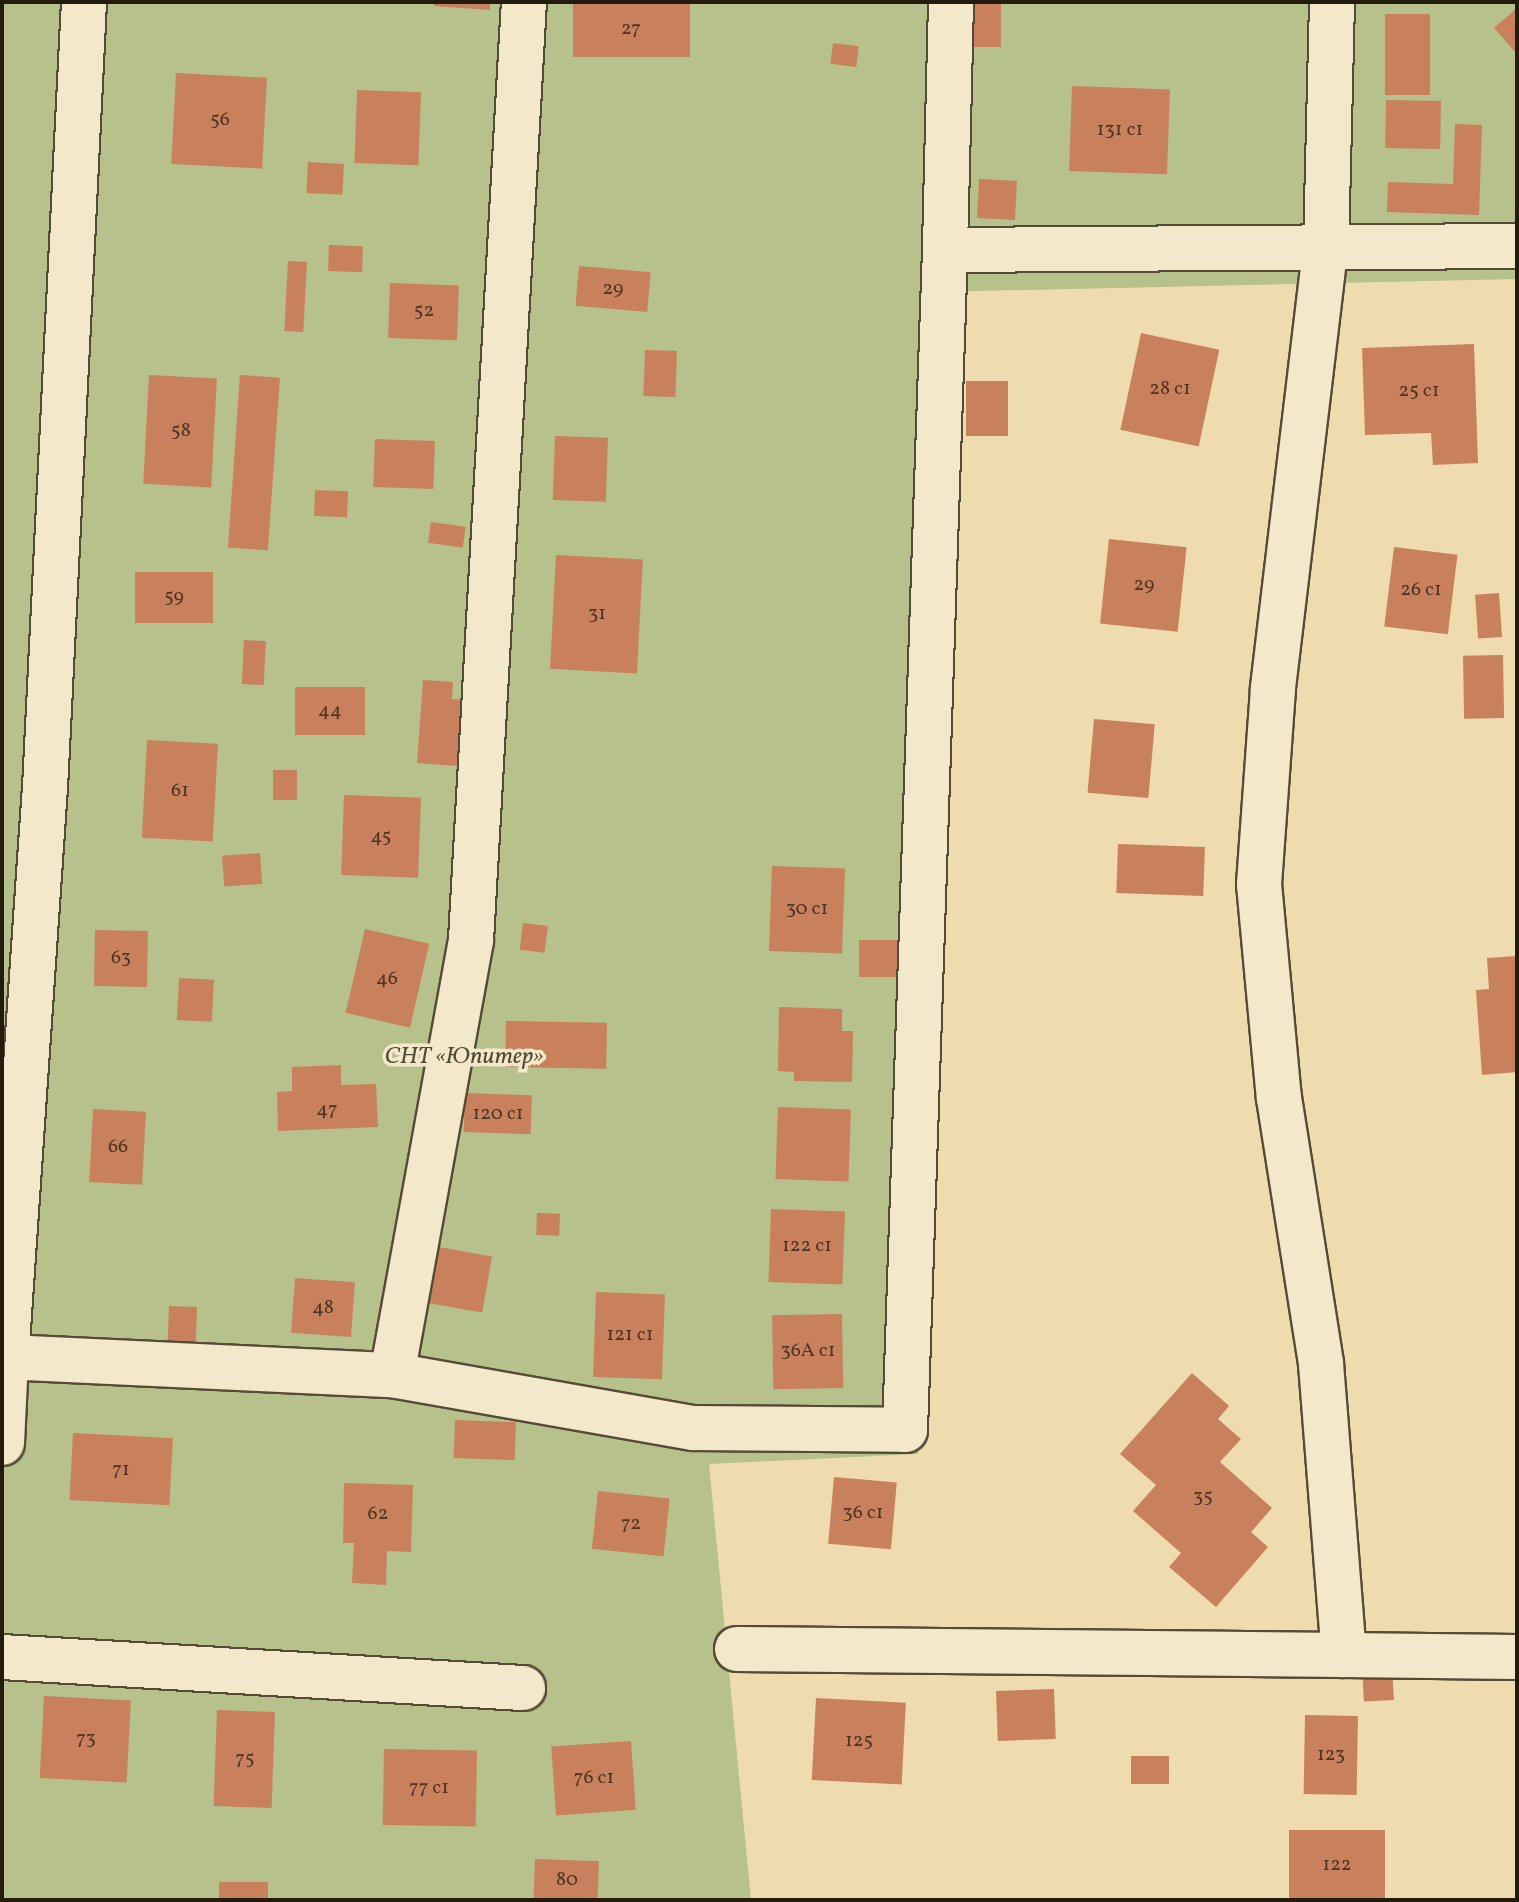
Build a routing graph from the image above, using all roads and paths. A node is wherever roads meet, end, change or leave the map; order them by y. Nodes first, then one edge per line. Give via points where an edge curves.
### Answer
1 (84, 2) edge
2 (524, 2) edge
3 (951, 2) edge
4 (1332, 2) edge
5 (1326, 243) junction
6 (1517, 246) edge
7 (945, 250) junction
8 (6, 1357) junction
9 (392, 1375) junction
10 (2, 1443) edge
11 (737, 1649) dead end
12 (1344, 1655) junction
13 (2, 1657) edge
14 (1517, 1657) edge
15 (523, 1688) dead end

1 - 8 street via 45,787
2 - 9 street via 471,940
3 - 7 street
4 - 5 street
5 - 6 street
5 - 7 street
5 - 12 street via 1273,689 1259,884 1279,1098 1321,1364
7 - 9 street via 905,1430 693,1428
8 - 9 street
8 - 10 street
11 - 12 street
12 - 14 street
13 - 15 street

